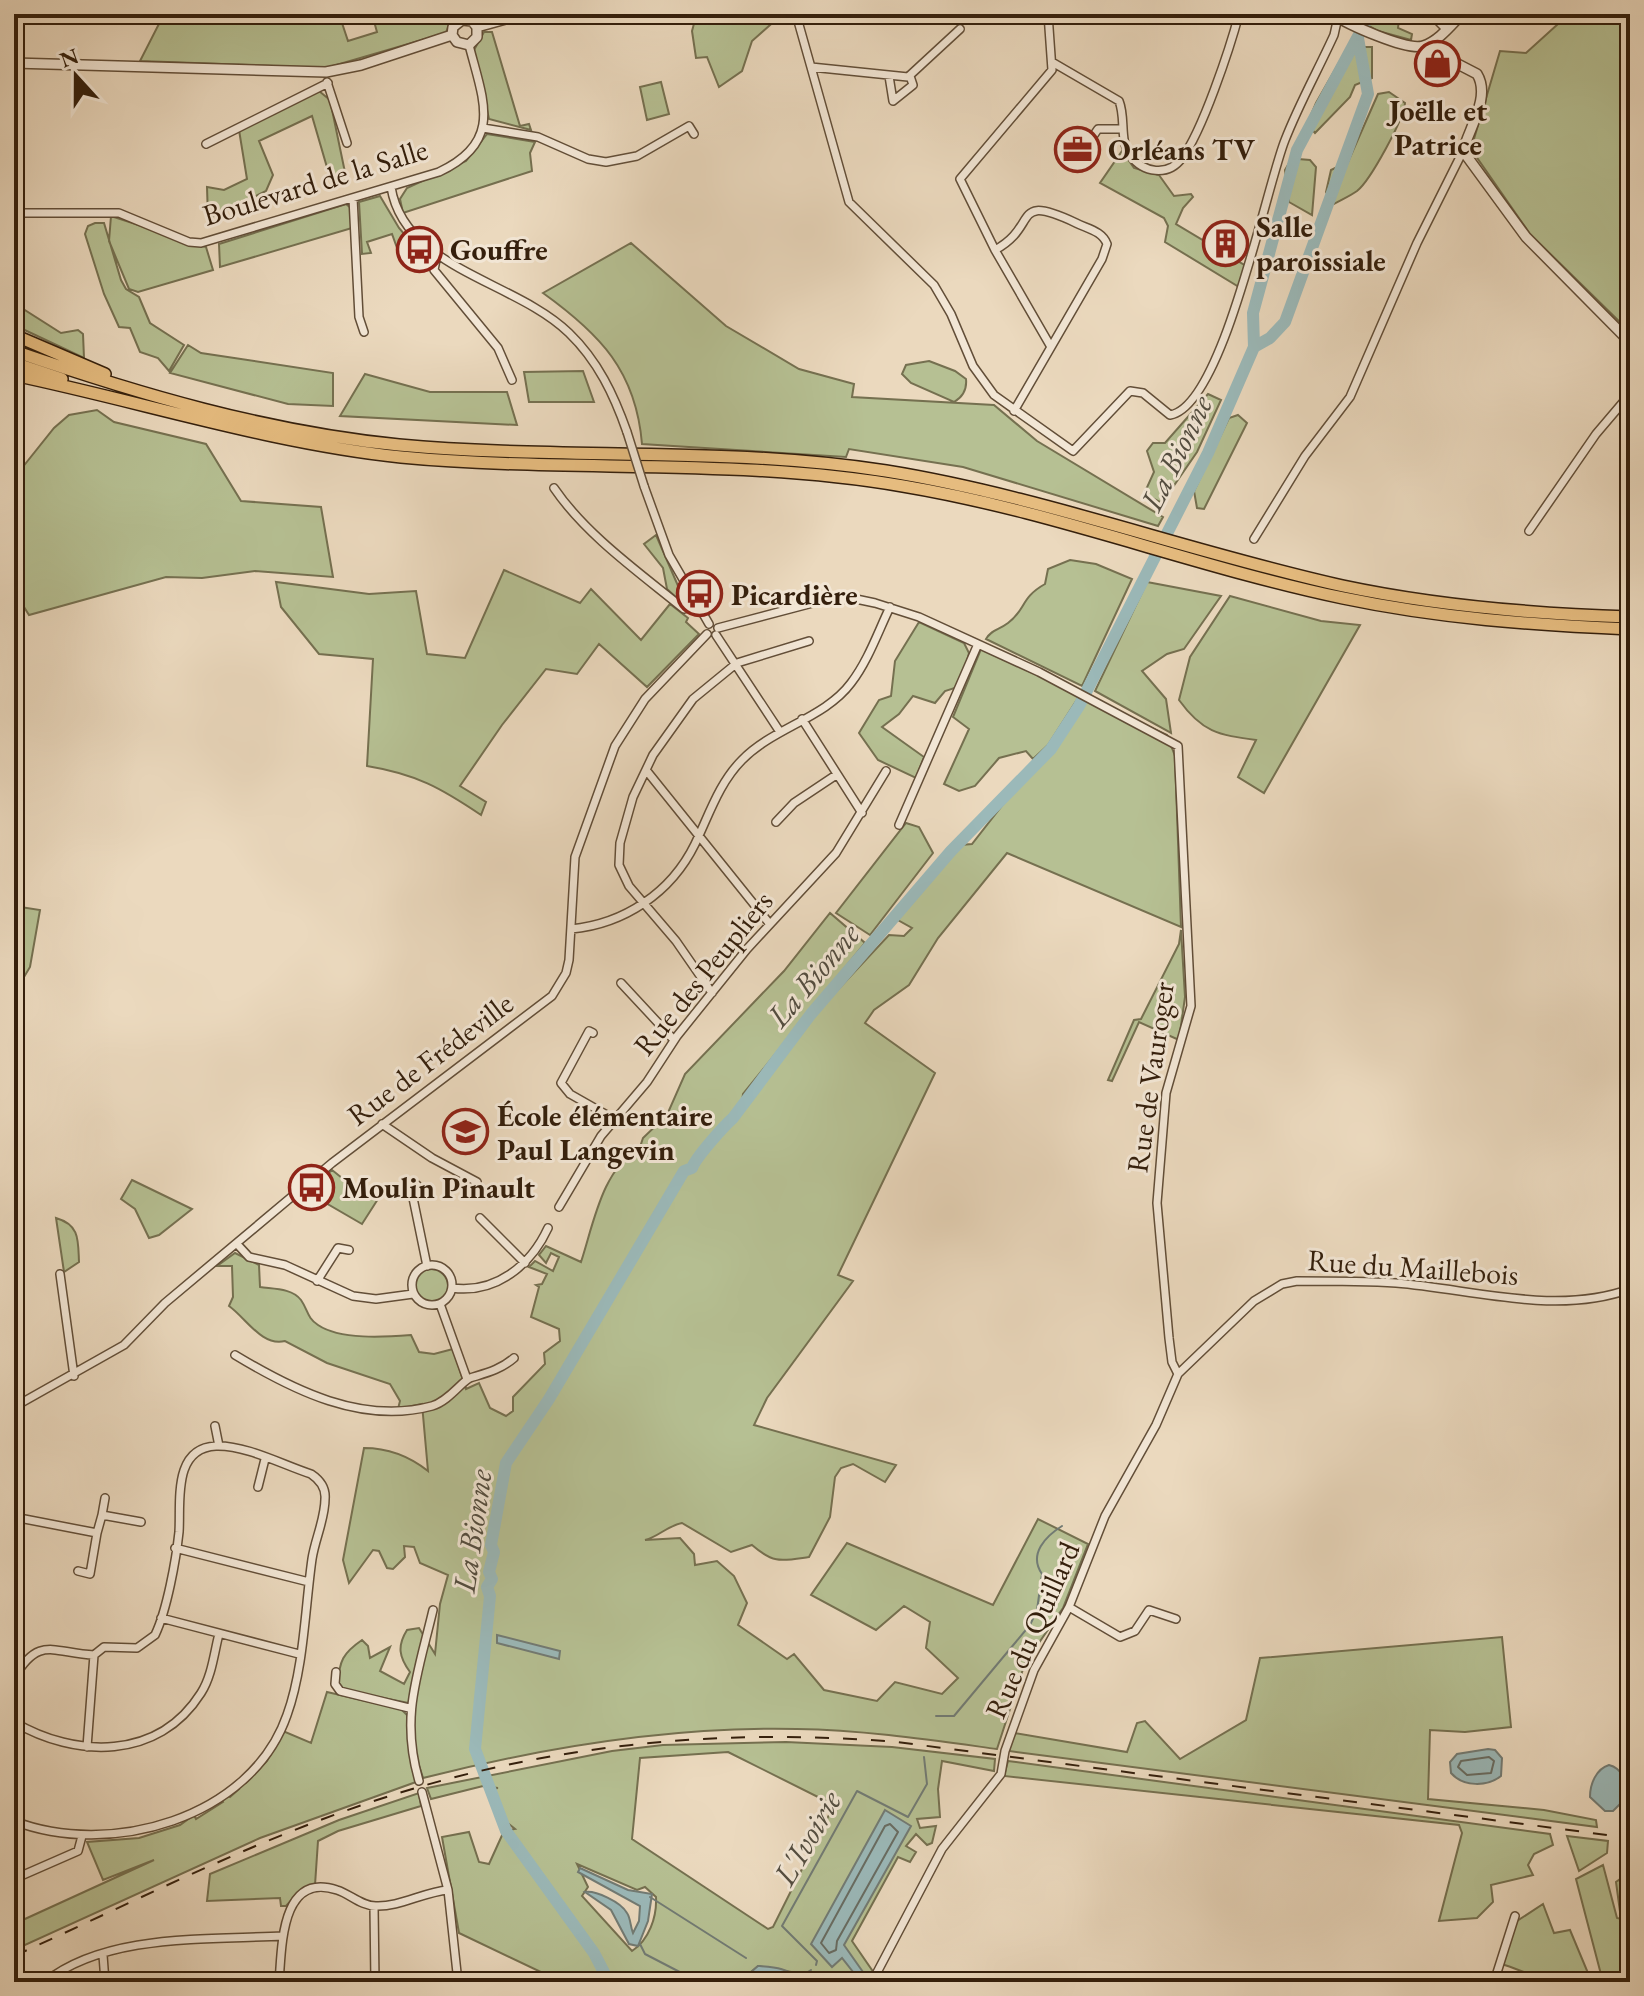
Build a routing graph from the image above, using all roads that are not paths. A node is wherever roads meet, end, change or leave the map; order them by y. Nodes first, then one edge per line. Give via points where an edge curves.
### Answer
1 (524, 14) edge
2 (796, 14) edge
3 (1048, 14) edge
4 (1239, 14) edge
5 (1462, 14) edge
6 (1336, 16) edge
7 (461, 17) edge
8 (1435, 18) edge
9 (477, 27) junction
10 (960, 29) dead end
11 (1446, 29) junction
12 (452, 35) junction
13 (469, 45) junction
14 (1423, 46) junction
15 (1052, 62) junction
16 (14, 63) edge
17 (811, 67) junction
18 (326, 72) junction
19 (889, 76) junction
20 (910, 76) junction
21 (328, 83) junction
22 (483, 128) junction
23 (1123, 129) junction
24 (694, 134) dead end
25 (347, 143) dead end
26 (206, 144) dead end
27 (1463, 151) junction
28 (1079, 157) dead end
29 (391, 187) junction
30 (353, 198) junction
31 (14, 213) edge
32 (995, 250) junction
33 (437, 254) junction
34 (364, 332) dead end
35 (14, 335) edge
36 (1630, 342) edge
37 (1051, 347) junction
38 (14, 351) edge
39 (14, 363) edge
40 (14, 375) edge
41 (512, 380) dead end
42 (1630, 394) edge
43 (169, 399) junction
44 (1014, 411) junction
45 (193, 419) junction
46 (554, 488) dead end
47 (1007, 502) junction
48 (1529, 531) dead end
49 (1254, 539) dead end
50 (1168, 546) junction
51 (696, 606) junction
52 (890, 607) junction
53 (1630, 617) edge
54 (1630, 629) edge
55 (714, 632) junction
56 (809, 641) dead end
57 (978, 644) junction
58 (737, 663) junction
59 (802, 719) junction
60 (780, 732) junction
61 (646, 770) junction
62 (886, 771) dead end
63 (836, 775) junction
64 (862, 813) junction
65 (776, 822) dead end
66 (899, 825) dead end
67 (699, 834) junction
68 (644, 904) junction
69 (769, 923) junction
70 (571, 929) junction
71 (621, 983) dead end
72 (712, 993) junction
73 (593, 1033) dead end
74 (674, 1040) junction
75 (614, 1119) junction
76 (382, 1124) junction
77 (477, 1182) dead end
78 (417, 1185) dead end
79 (559, 1207) dead end
80 (480, 1218) dead end
81 (548, 1228) dead end
82 (237, 1244) junction
83 (349, 1250) dead end
84 (525, 1263) junction
85 (427, 1266) junction
86 (60, 1274) dead end
87 (317, 1281) junction
88 (452, 1288) junction
89 (1630, 1289) edge
90 (413, 1294) junction
91 (440, 1304) junction
92 (235, 1355) dead end
93 (514, 1358) dead end
94 (1178, 1374) junction
95 (74, 1376) junction
96 (467, 1379) junction
97 (14, 1407) edge
98 (215, 1426) dead end
99 (219, 1446) junction
100 (265, 1459) junction
101 (258, 1487) dead end
102 (105, 1498) dead end
103 (102, 1515) junction
104 (14, 1517) edge
105 (141, 1522) dead end
106 (97, 1533) junction
107 (175, 1548) junction
108 (78, 1571) dead end
109 (309, 1582) junction
110 (1069, 1607) junction
111 (433, 1610) dead end
112 (161, 1618) junction
113 (1176, 1619) dead end
114 (219, 1634) junction
115 (299, 1654) junction
116 (94, 1655) junction
117 (336, 1672) dead end
118 (14, 1678) edge
119 (409, 1708) junction
120 (14, 1722) edge
121 (87, 1747) junction
122 (419, 1781) dead end
123 (422, 1792) dead end
124 (14, 1821) edge
125 (82, 1836) junction
126 (14, 1879) edge
127 (448, 1890) junction
128 (374, 1907) junction
129 (1515, 1916) dead end
130 (283, 1936) junction
131 (103, 1955) junction
132 (45, 1982) edge
133 (105, 1982) edge
134 (279, 1982) edge
135 (375, 1982) edge
136 (458, 1982) edge
137 (872, 1982) edge
138 (1494, 1982) edge

1 - 9 street
2 - 17 street
3 - 15 street
4 - 23 street via 1189,146 1176,165 1157,171 1138,164 1125,147
5 - 11 street
6 - 14 street via 1407,45
6 - 44 street via 1334,35 1291,126 1237,305 1209,370 1183,410 1170,415 1143,393 1130,391 1073,451
7 - 9 street
7 - 12 street
8 - 11 street
9 - 13 street via 477,37
10 - 20 street
11 - 14 street
12 - 13 street via 460,45
12 - 18 street
13 - 22 street via 485,106
14 - 27 street via 1480,80 1480,103
15 - 23 street via 1119,101
15 - 32 street via 1052,70 960,179
16 - 18 street
17 - 19 street
17 - 44 street via 849,202 934,285 980,379
18 - 21 street
19 - 20 street
19 - 20 street via 893,101 913,85
21 - 25 street
21 - 26 street
22 - 24 street via 538,137 606,162 637,156 689,126
22 - 29 street, Boulevard de la Salle via 476,145 457,164
23 - 28 street via 1098,129
27 - 36 street via 1526,237
27 - 49 street via 1350,397 1305,456
29 - 30 street, Boulevard de la Salle
29 - 33 street via 403,223
30 - 31 street, Boulevard de la Salle via 201,243 119,213
30 - 34 street
32 - 37 street
32 - 37 street via 1039,209 1105,240 1106,251
33 - 41 street via 434,270 498,348
33 - 51 street, bridge via 533,306 569,332 608,385 669,555
35 - 43 highway
37 - 44 street
38 - 43 highway
39 - 45 highway
40 - 45 highway
42 - 48 street
43 - 47 highway via 302,431 396,445 795,460 882,471
45 - 47 highway via 397,456 801,473
46 - 51 street via 584,522 673,600 686,610
47 - 50 highway
50 - 53 highway via 1398,597 1513,611
50 - 54 highway via 1303,589 1438,615
51 - 55 street
52 - 55 street via 837,598
52 - 57 street
52 - 59 street via 851,684
55 - 58 street
55 - 70 street, Rue de Frédeville via 622,729 575,857
56 - 58 street
57 - 66 street
57 - 94 street, Rue de Vauroger via 1173,741 1180,751 1191,1006 1166,1093 1157,1203 1169,1338
58 - 60 street
58 - 61 street via 693,699
59 - 60 street
59 - 63 street
60 - 67 street via 734,769
61 - 67 street
61 - 68 street via 618,854 623,875
62 - 64 street, Rue des Peupliers
63 - 64 street
63 - 65 street
64 - 69 street, Rue des Peupliers via 818,874
67 - 68 street via 674,876
67 - 69 street
68 - 70 street via 615,919
68 - 72 street
69 - 72 street, Rue des Peupliers
70 - 76 street, Rue de Frédeville via 566,973 552,996
71 - 74 street
72 - 74 street, Rue des Peupliers
73 - 75 street via 589,1031 561,1083 570,1094
74 - 75 street, Rue des Peupliers
75 - 79 street, Rue des Peupliers via 587,1154
76 - 77 street
76 - 82 street, Rue de Frédeville
78 - 85 street via 412,1193
80 - 84 street
81 - 84 street
82 - 87 street via 249,1257 285,1265
82 - 95 street, Rue de Frédeville via 124,1345
83 - 87 street via 338,1248
84 - 88 street via 493,1284
85 - 88 street via 445,1270
85 - 90 street via 414,1277
86 - 95 street
87 - 90 street via 366,1298
88 - 91 street
89 - 94 street, Rue du Maillebois via 1586,1299 1526,1299 1397,1284 1297,1281 1254,1301
90 - 91 street via 427,1305
91 - 96 street
92 - 96 street via 284,1384 383,1412 435,1405
93 - 96 street via 504,1367
94 - 110 street, Rue du Quillard via 1105,1516
95 - 97 street, Rue de Frédeville
98 - 99 street
99 - 100 street
99 - 107 street via 195,1453 187,1464
100 - 101 street
100 - 109 street via 311,1474 324,1489
102 - 103 street
103 - 105 street
103 - 106 street
104 - 106 street
106 - 108 street via 90,1574
107 - 109 street
107 - 112 street
109 - 115 street
110 - 113 street via 1120,1637 1135,1631 1149,1610
110 - 137 street, Rue du Quillard via 1034,1670 1001,1774 942,1849
111 - 119 street
112 - 114 street
112 - 116 street via 155,1635 143,1645 104,1647
114 - 115 street
114 - 121 street via 207,1680 183,1714 138,1741
115 - 125 street via 287,1715 266,1752 231,1788 163,1825
116 - 118 street via 42,1649 31,1654
116 - 121 street
117 - 119 street via 340,1691
119 - 122 street
120 - 121 street via 55,1743
123 - 127 street
124 - 125 street
125 - 126 street via 78,1851
127 - 128 street
127 - 136 street
128 - 130 street via 336,1889 311,1891 286,1915
128 - 135 street
129 - 138 street
130 - 131 street via 157,1942
130 - 134 street
131 - 132 street
131 - 133 street

